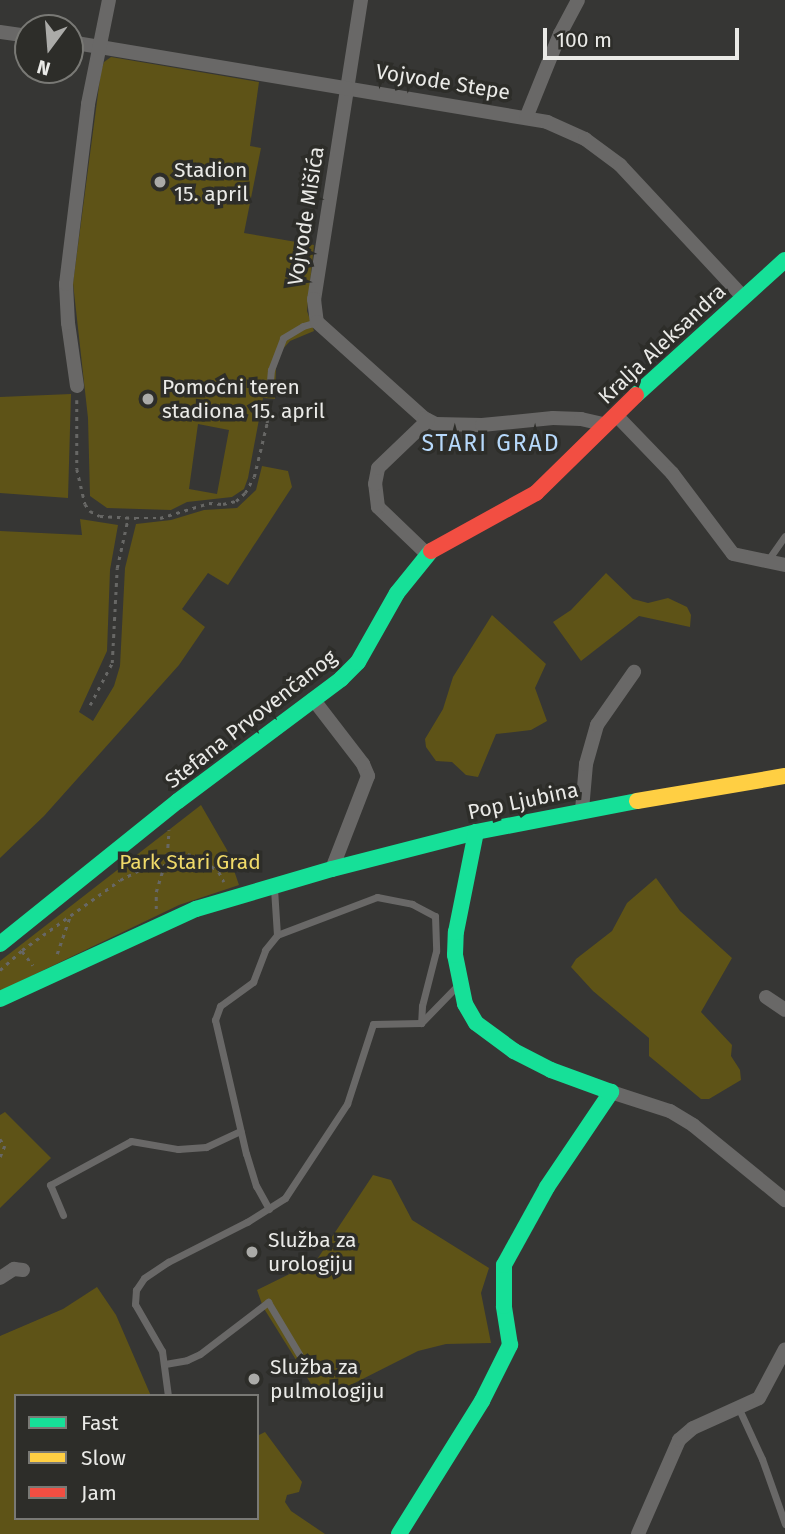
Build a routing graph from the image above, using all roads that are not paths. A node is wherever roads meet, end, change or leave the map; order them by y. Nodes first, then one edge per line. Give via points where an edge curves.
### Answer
1 (109, 0) edge
2 (361, 0) edge
3 (578, 0) edge
4 (84, 43) edge
5 (99, 46) junction
6 (347, 88) junction
7 (526, 118) junction
8 (785, 260) edge
9 (743, 297) junction
10 (317, 322) junction
11 (77, 386) road end
12 (269, 392) road end
13 (428, 420) junction
14 (611, 420) junction
15 (570, 462) joint
16 (785, 536) edge
17 (427, 554) junction
18 (768, 559) junction
19 (785, 565) edge
20 (634, 672) dead end
21 (313, 699) junction
22 (785, 775) edge
23 (582, 810) junction
24 (476, 832) junction
25 (332, 869) junction
26 (274, 886) junction
27 (277, 934) junction
28 (0, 944) edge
29 (460, 987) junction
30 (766, 997) dead end
31 (0, 999) edge
32 (785, 1010) edge
33 (421, 1023) junction
34 (611, 1092) junction
35 (240, 1131) junction
36 (785, 1200) edge
37 (269, 1209) junction
38 (63, 1215) dead end
39 (23, 1270) dead end
40 (0, 1278) edge
41 (785, 1349) edge
42 (299, 1354) dead end
43 (165, 1364) junction
44 (168, 1394) edge
45 (739, 1409) junction
46 (785, 1524) edge
47 (399, 1534) edge
48 (638, 1534) edge

1 - 5 street
2 - 6 street, Vojvode Mišića
3 - 7 street
4 - 5 street, Vojvode Stepe
5 - 6 street, Vojvode Stepe
5 - 11 street via 66,284
6 - 7 street, Vojvode Stepe
6 - 10 street, Vojvode Mišića via 314,299
7 - 9 street, Vojvode Stepe via 570,131 620,165
8 - 9 street, Kralja Aleksandra
9 - 14 street, Kralja Aleksandra
10 - 12 lane via 284,338 271,370
10 - 13 street
13 - 14 street via 447,426
13 - 17 street via 378,468 375,484 379,507
14 - 15 street, Kralja Aleksandra
14 - 18 street via 673,473 733,554
15 - 17 street, Stefana Prvovenčanog via 536,493 462,529
16 - 18 lane
17 - 21 street, Stefana Prvovenčanog via 397,593 358,662
18 - 19 street
20 - 23 street via 597,725 586,764
21 - 25 street via 368,776
21 - 28 street, Stefana Prvovenčanog
22 - 23 street, Pop Ljubina
23 - 24 street, Pop Ljubina
24 - 25 street, Pop Ljubina
24 - 29 street via 456,932
25 - 26 street, Pop Ljubina
26 - 27 lane
26 - 31 street, Pop Ljubina via 174,917
27 - 33 lane via 377,897 412,904 435,916 436,951
27 - 35 lane via 265,950 253,982 220,1006 215,1020
29 - 33 lane
29 - 34 street via 476,1023 492,1036 551,1070
30 - 32 street
33 - 37 lane via 373,1024 347,1104 285,1198
34 - 36 street via 670,1111 693,1125
34 - 47 street via 547,1187 505,1265 504,1306 510,1345
35 - 37 lane via 256,1186
35 - 38 lane via 206,1147 178,1149 131,1141 50,1185
37 - 43 lane via 144,1278 136,1290 135,1304 163,1351
39 - 40 street via 14,1269
41 - 45 street via 759,1398
42 - 43 lane via 268,1302 200,1354
43 - 44 lane
45 - 46 lane
45 - 48 street via 692,1428 679,1440

